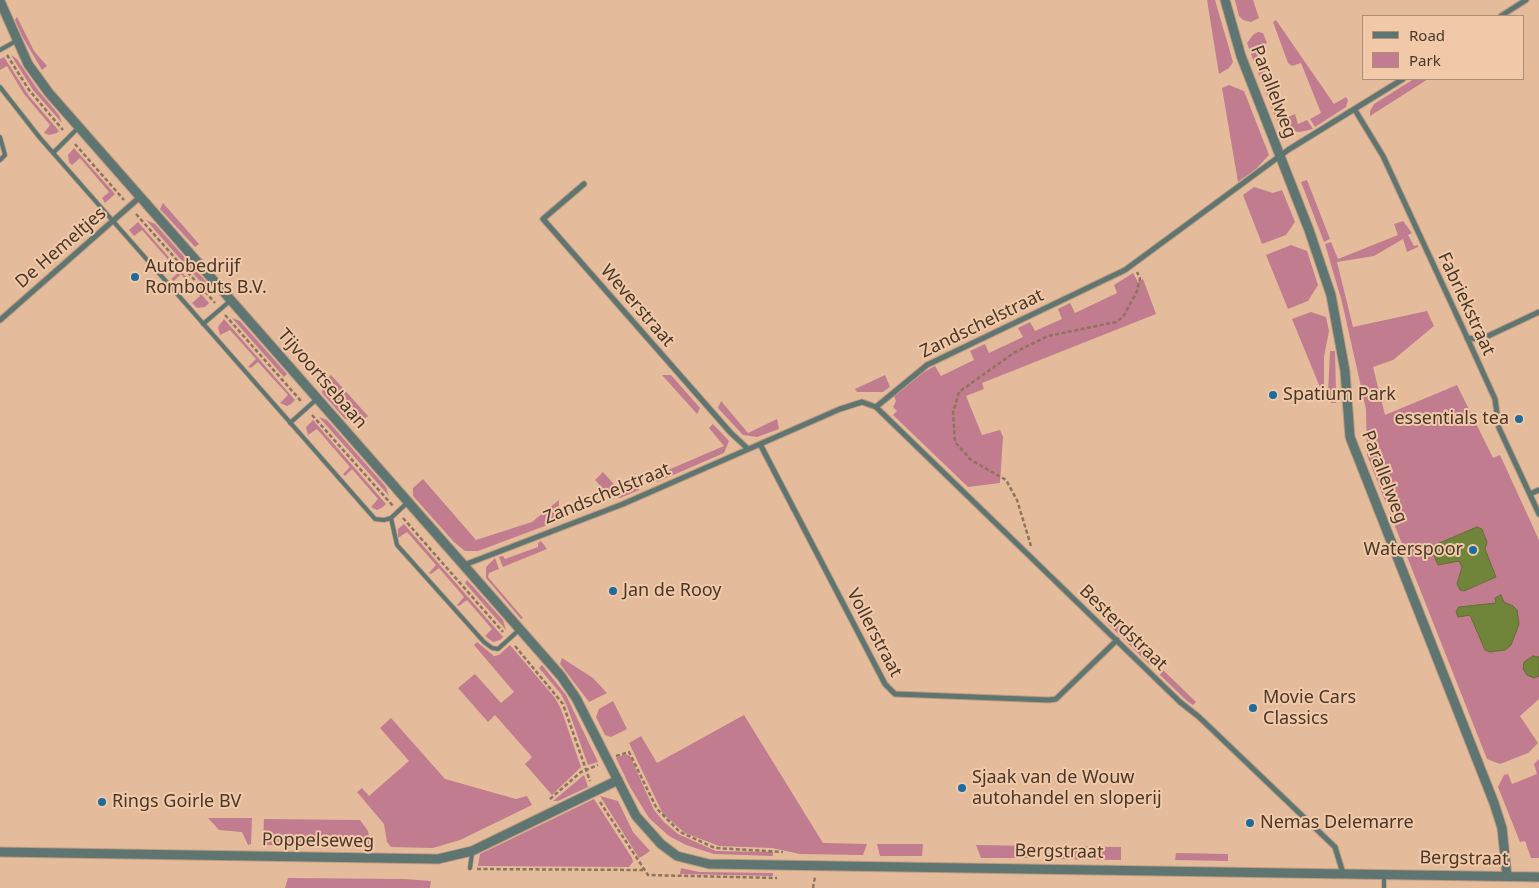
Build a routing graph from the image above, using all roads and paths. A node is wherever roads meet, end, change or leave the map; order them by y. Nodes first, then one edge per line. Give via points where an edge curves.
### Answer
1 (1225, 0) edge
2 (1526, 0) edge
3 (0, 1) edge
4 (1503, 15) edge
5 (16, 41) junction
6 (0, 50) edge
7 (1400, 80) edge
8 (0, 87) edge
9 (1355, 110) junction
10 (79, 127) junction
11 (0, 137) edge
12 (53, 153) junction
13 (1280, 158) junction
14 (0, 160) edge
15 (584, 184) dead end
16 (140, 197) junction
17 (112, 221) junction
18 (1134, 264) junction
19 (231, 300) junction
20 (1539, 312) edge
21 (0, 320) edge
22 (204, 324) junction
23 (1467, 338) junction
24 (318, 398) junction
25 (876, 407) junction
26 (290, 423) junction
27 (760, 444) junction
28 (748, 449) junction
29 (1539, 490) edge
30 (1530, 494) junction
31 (409, 502) junction
32 (1539, 514) edge
33 (391, 518) junction
34 (1029, 555) junction
35 (464, 565) junction
36 (520, 629) junction
37 (1117, 640) junction
38 (607, 761) junction
39 (618, 780) junction
40 (594, 791) junction
41 (548, 801) dead end
42 (472, 851) junction
43 (0, 852) edge
44 (792, 854) dead end
45 (470, 868) joint
46 (1343, 873) junction
47 (1384, 874) junction
48 (1507, 876) junction
49 (1539, 877) edge
50 (1384, 888) edge

1 - 13 street, Parallelweg via 1241,56
2 - 4 street
3 - 5 street, Tijvoortsebaan
5 - 6 lane
5 - 10 street, Tijvoortsebaan via 38,80
7 - 9 street, Zandschelstraat
8 - 12 lane
9 - 13 street, Zandschelstraat
9 - 23 street, Fabriekstraat via 1383,156
10 - 12 lane
10 - 16 street, Tijvoortsebaan
11 - 14 lane via 5,155
12 - 17 lane
13 - 18 street, Zandschelstraat
13 - 48 street, Parallelweg via 1330,295 1345,371 1350,437 1494,803 1502,828
15 - 28 street, Weverstraat via 543,219
16 - 17 street, De Hemeltjes
16 - 19 street, Tijvoortsebaan
17 - 21 street, De Hemeltjes
17 - 22 lane
18 - 25 street, Zandschelstraat via 927,365
18 - 34 path via 1140,278 1123,317 1116,322 1041,339 1015,352 959,392 953,413 955,442 971,460 1006,480 1017,500 1032,543
19 - 22 lane
19 - 24 street, Tijvoortsebaan
20 - 23 street via 1488,336
22 - 26 lane
23 - 30 street, Fabriekstraat via 1495,399 1499,428
24 - 26 lane
24 - 31 street, Tijvoortsebaan
25 - 27 street, Zandschelstraat via 862,402
25 - 34 street, Besterdstraat
26 - 33 lane via 375,519
27 - 28 street, Zandschelstraat
27 - 37 street, Vollerstraat via 885,684 894,694 1056,698
28 - 35 street, Zandschelstraat via 623,504
29 - 30 street
30 - 32 street, Fabriekstraat
31 - 33 lane
31 - 35 street, Tijvoortsebaan
33 - 36 lane via 397,545 484,642 498,649
34 - 37 street, Besterdstraat
35 - 36 street, Tijvoortsebaan
36 - 38 street, Tijvoortsebaan via 576,698
37 - 46 street, Besterdstraat via 1335,847
38 - 39 street, Tijvoortsebaan
38 - 41 path via 581,772
38 - 44 path via 629,752 661,814 673,827 696,841 723,849 773,850
39 - 40 street, Poppelseweg
39 - 46 street, Bergstraat via 636,816 661,844 677,856 709,864
40 - 42 street, Poppelseweg
40 - 45 path via 643,870
42 - 43 street, Poppelseweg via 453,857 424,859
42 - 45 lane
46 - 47 street, Bergstraat
47 - 48 street, Bergstraat
47 - 50 lane
48 - 49 street, Bergstraat

